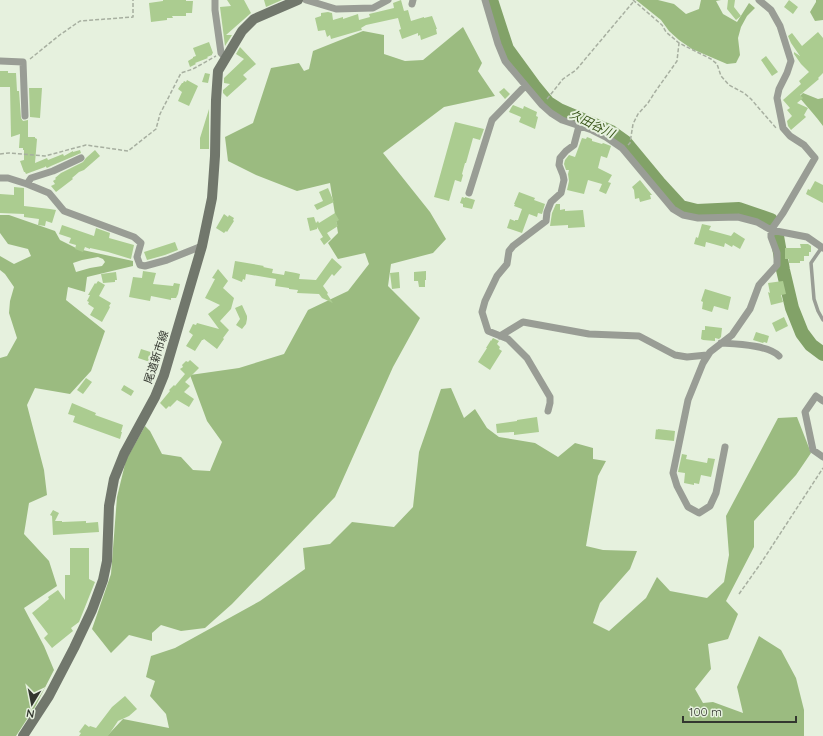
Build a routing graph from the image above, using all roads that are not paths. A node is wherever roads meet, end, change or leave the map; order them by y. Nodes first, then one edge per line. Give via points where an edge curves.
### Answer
1 (216, 0) edge
2 (298, 0) edge
3 (306, 0) edge
4 (388, 0) edge
5 (485, 0) edge
6 (759, 0) edge
7 (224, 56) junction
8 (0, 61) edge
9 (525, 86) junction
10 (25, 116) dead end
11 (579, 126) junction
12 (81, 158) dead end
13 (0, 178) edge
14 (27, 184) junction
15 (469, 193) dead end
16 (771, 230) junction
17 (202, 246) junction
18 (822, 248) edge
19 (823, 320) edge
20 (500, 336) junction
21 (721, 343) junction
22 (708, 355) junction
23 (778, 356) dead end
24 (823, 401) edge
25 (548, 412) dead end
26 (725, 447) dead end
27 (823, 457) edge
28 (23, 736) edge

1 - 7 street via 215,10
2 - 7 main road, 尾道新市線 via 254,19
3 - 4 street via 336,9 373,8
5 - 9 street via 505,61
6 - 16 street via 771,10 780,26 791,61 778,89 777,98 783,128 815,158
7 - 17 main road, 尾道新市線 via 218,71 216,156 212,198
8 - 10 street via 23,62
9 - 11 street via 551,113
9 - 15 street via 492,120
11 - 16 street via 606,137 622,148 673,209 683,215 698,218 738,217 757,222
11 - 20 street via 574,145 560,158 559,165 564,180 561,193 550,202 546,221 509,251 507,264 485,301 482,312 488,331
12 - 14 street via 31,178
13 - 14 street
14 - 17 street via 49,193 64,211 134,237 141,243 137,257 140,265 167,260
16 - 18 street via 807,237
16 - 21 street via 777,253 777,265 759,285 750,309 732,335
17 - 28 main road, 尾道新市線 via 164,375 114,479 109,506 107,561 103,580 74,648 49,696
18 - 19 lane via 812,263 814,300
20 - 22 street via 523,322 589,334 639,336 675,355
20 - 25 street via 508,339 527,358 550,396
21 - 22 street
21 - 23 street via 759,347
22 - 26 street via 688,400 673,473 688,507 699,513 710,506 716,493
24 - 27 street via 816,396 805,412 813,450

